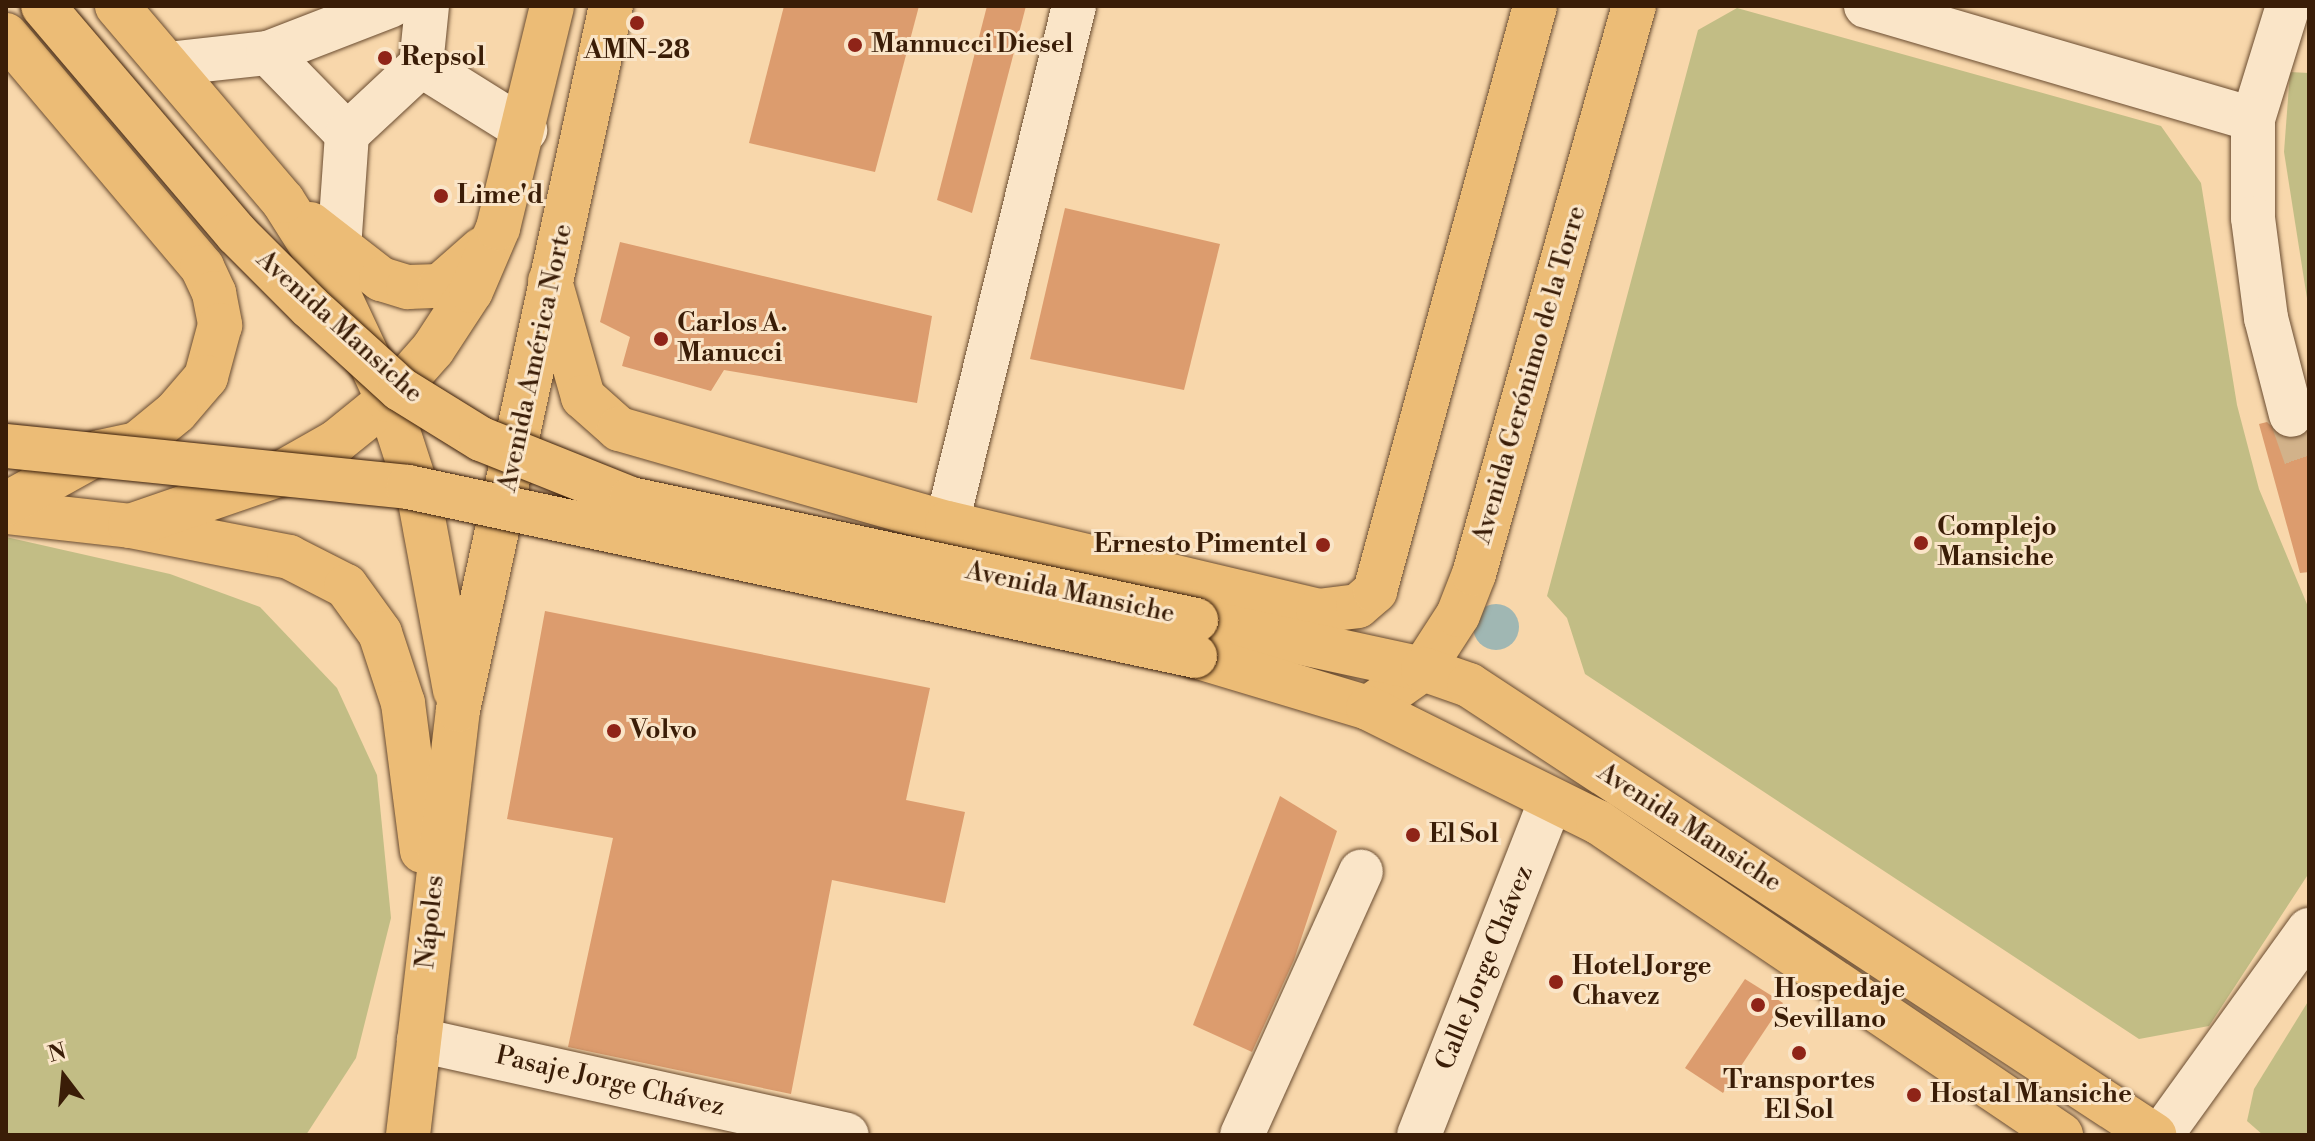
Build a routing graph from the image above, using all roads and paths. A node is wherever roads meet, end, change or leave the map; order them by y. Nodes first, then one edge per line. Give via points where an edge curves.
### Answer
1 (43, 6) edge
2 (117, 6) edge
3 (390, 6) edge
4 (427, 6) edge
5 (552, 6) edge
6 (611, 6) edge
7 (1074, 6) edge
8 (1535, 6) edge
9 (1634, 6) edge
10 (1866, 6) edge
11 (2288, 6) edge
12 (6, 35) edge
13 (268, 53) junction
14 (167, 64) junction
15 (421, 65) junction
16 (2253, 119) junction
17 (525, 130) junction
18 (347, 134) junction
19 (283, 201) junction
20 (498, 228) junction
21 (339, 247) junction
22 (550, 281) junction
23 (388, 400) junction
24 (2291, 415) tunnel mouth
25 (6, 429) edge
26 (6, 446) edge
27 (100, 452) junction
28 (6, 504) edge
29 (6, 512) edge
30 (947, 523) junction
31 (130, 526) junction
32 (1196, 638) junction
33 (1423, 669) junction
34 (1368, 708) junction
35 (458, 710) junction
36 (1551, 800) junction
37 (1361, 872) dead end
38 (2309, 930) edge
39 (427, 942) junction
40 (419, 1040) junction
41 (408, 1135) edge
42 (847, 1135) edge
43 (1242, 1135) edge
44 (1419, 1135) edge
45 (2061, 1135) edge
46 (2154, 1135) edge
47 (2161, 1135) edge

1 - 32 main road, Avenida Mansiche, bridge via 237,234 310,307 400,389 481,439 631,499
2 - 14 main road
3 - 13 street
4 - 15 street
5 - 17 main road
6 - 22 main road, Avenida América Norte
7 - 30 street
8 - 30 main road, Avenida Mansiche via 1375,591 1358,606 1318,611
9 - 33 main road, Avenida Gerónimo de la Torre via 1474,574 1458,615
10 - 16 street
11 - 16 street
12 - 27 main road via 202,267 214,293 218,348 206,377 137,444
13 - 14 street
13 - 18 street
14 - 19 main road
15 - 17 street
15 - 18 street
16 - 24 street via 2253,218 2266,318
17 - 20 main road
18 - 21 street
19 - 21 main road
19 - 23 main road via 329,274
20 - 21 main road via 469,266 440,286 408,287 381,279
20 - 23 main road via 471,291 433,349
22 - 30 main road, Avenida Mansiche via 583,397 619,429
22 - 35 main road, Avenida América Norte
23 - 31 main road via 336,442 278,475
23 - 35 main road via 419,496
25 - 27 main road
26 - 32 main road, Avenida Mansiche, bridge via 408,487
27 - 28 main road
29 - 31 main road
31 - 39 main road via 289,557 346,586 380,633 403,703 422,838
32 - 33 main road, Avenida Mansiche
32 - 34 main road, Avenida Mansiche
33 - 34 main road, Avenida Gerónimo de la Torre
33 - 46 main road, Avenida Mansiche via 1469,685
34 - 36 main road, Avenida Mansiche
35 - 39 main road, Nápoles
36 - 44 street, Calle Jorge Chávez
36 - 45 main road, Avenida Mansiche via 1598,822
37 - 43 street
38 - 47 street
39 - 40 main road, Nápoles
40 - 41 main road, Nápoles
40 - 42 street, Pasaje Jorge Chávez

